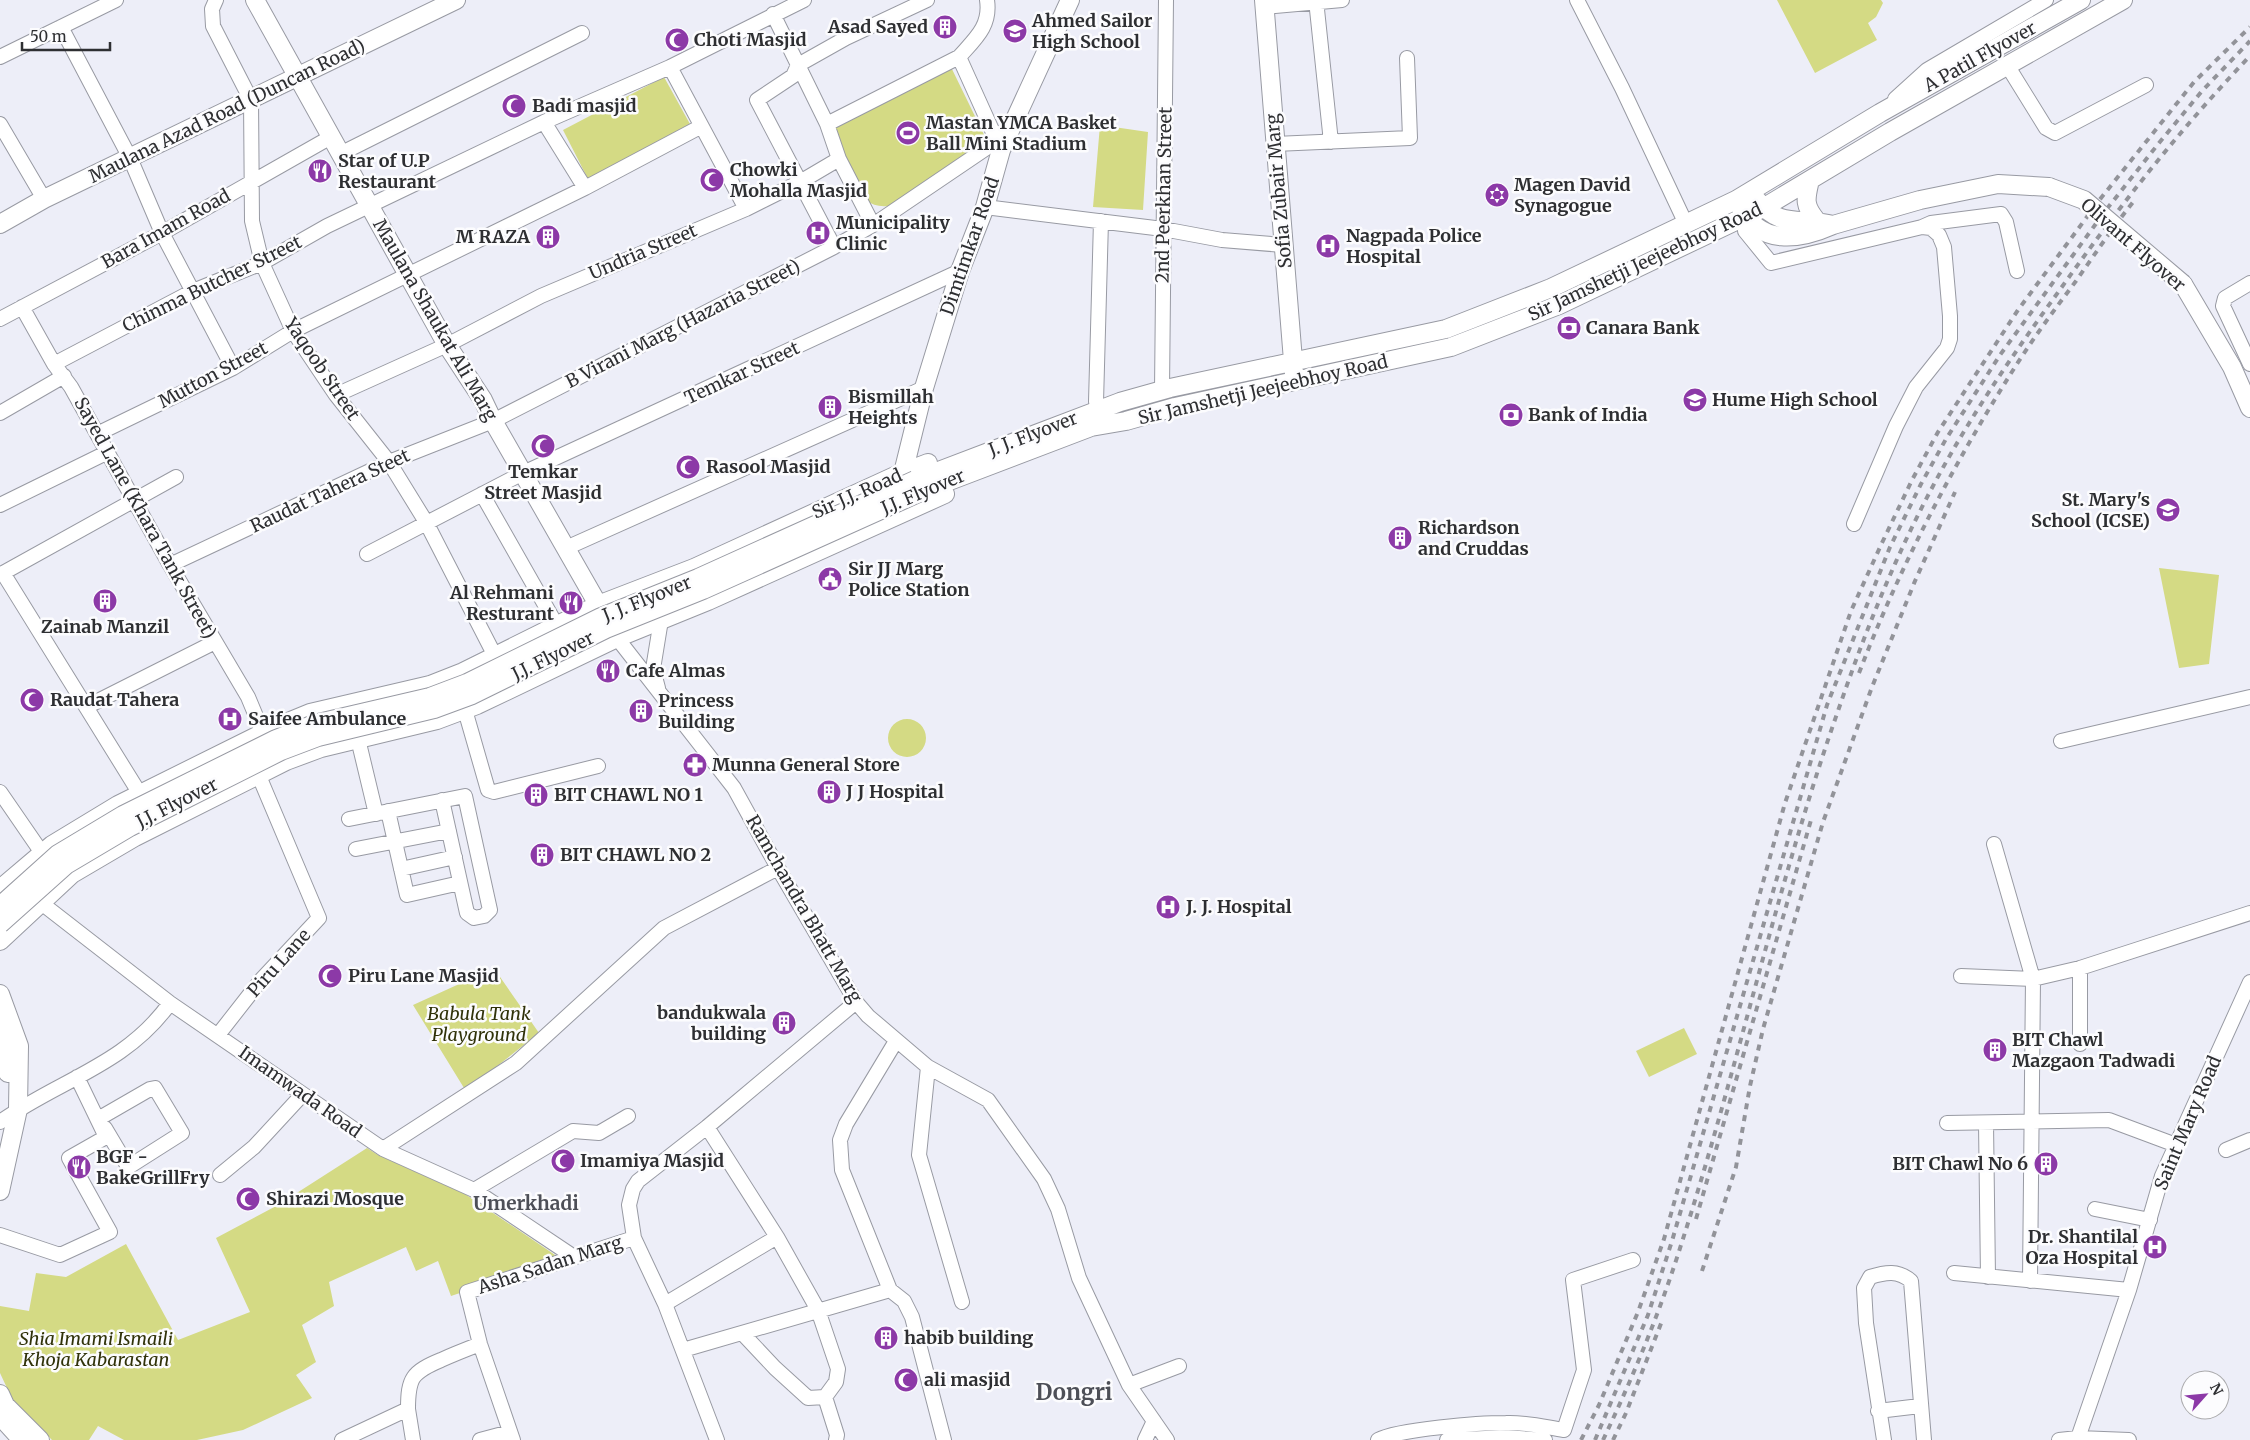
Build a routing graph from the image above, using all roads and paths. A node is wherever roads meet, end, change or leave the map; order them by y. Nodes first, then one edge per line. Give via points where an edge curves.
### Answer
1 (116, 0) edge
2 (216, 0) edge
3 (255, 0) edge
4 (456, 0) edge
5 (804, 0) edge
6 (927, 0) edge
7 (987, 0) edge
8 (1070, 0) edge
9 (1166, 0) edge
10 (1342, 0) edge
11 (1576, 0) edge
12 (2046, 0) edge
13 (2081, 0) edge
14 (2123, 0) edge
15 (1317, 1) edge
16 (1264, 3) edge
17 (773, 14) junction
18 (61, 27) junction
19 (582, 33) dead end
20 (0, 57) edge
21 (959, 57) junction
22 (1407, 58) dead end
23 (798, 65) junction
24 (2007, 65) junction
25 (670, 67) junction
26 (298, 76) junction
27 (2146, 85) dead end
28 (251, 100) junction
29 (1880, 113) junction
30 (544, 122) junction
31 (0, 124) edge
32 (827, 124) junction
33 (700, 127) junction
34 (331, 136) junction
35 (1331, 142) junction
36 (1275, 144) junction
37 (999, 145) junction
38 (0, 147) edge
39 (16, 153) junction
40 (340, 154) junction
41 (130, 158) junction
42 (840, 159) junction
43 (252, 180) junction
44 (1810, 180) junction
45 (800, 182) junction
46 (585, 188) junction
47 (1743, 195) junction
48 (44, 199) junction
49 (370, 207) junction
50 (985, 207) junction
51 (1763, 208) junction
52 (746, 209) junction
53 (1816, 220) junction
54 (1101, 221) junction
55 (0, 224) edge
56 (1686, 224) junction
57 (1745, 224) junction
58 (873, 225) junction
59 (1834, 225) junction
60 (1922, 227) junction
61 (1163, 229) junction
62 (162, 233) junction
63 (1283, 245) junction
64 (834, 247) junction
65 (262, 263) junction
66 (960, 271) junction
67 (2017, 271) dead end
68 (409, 275) junction
69 (2250, 282) edge
70 (193, 291) junction
71 (22, 307) junction
72 (0, 319) edge
73 (293, 331) junction
74 (447, 345) junction
75 (1293, 363) junction
76 (54, 364) junction
77 (2250, 364) edge
78 (233, 368) junction
79 (64, 376) junction
80 (1294, 382) junction
81 (924, 388) junction
82 (1162, 390) junction
83 (336, 395) junction
84 (1096, 402) junction
85 (1120, 402) junction
86 (2250, 408) edge
87 (0, 413) edge
88 (493, 421) junction
89 (1126, 421) junction
90 (97, 434) junction
91 (106, 453) junction
92 (389, 462) junction
93 (523, 473) junction
94 (176, 477) dead end
95 (913, 481) junction
96 (482, 494) junction
97 (134, 501) junction
98 (0, 505) edge
99 (426, 522) junction
100 (1854, 524) dead end
101 (566, 548) junction
102 (367, 554) dead end
103 (170, 565) junction
104 (2, 574) edge
105 (598, 606) junction
106 (661, 620) junction
107 (557, 626) junction
108 (617, 638) junction
109 (216, 642) junction
110 (496, 656) junction
111 (659, 693) junction
112 (2250, 696) edge
113 (86, 707) junction
114 (465, 710) junction
115 (263, 733) junction
116 (358, 739) junction
117 (2061, 741) dead end
118 (598, 766) dead end
119 (259, 776) junction
120 (488, 790) junction
121 (0, 792) edge
122 (140, 794) junction
123 (465, 796) junction
124 (442, 800) junction
125 (382, 812) junction
126 (349, 819) dead end
127 (449, 832) junction
128 (395, 842) junction
129 (1994, 844) dead end
130 (356, 849) dead end
131 (42, 853) junction
132 (478, 857) junction
133 (455, 860) junction
134 (778, 868) junction
135 (401, 869) junction
136 (460, 883) junction
137 (0, 889) edge
138 (40, 902) junction
139 (0, 906) edge
140 (2250, 913) edge
141 (0, 924) edge
142 (0, 941) edge
143 (2080, 968) junction
144 (1961, 976) dead end
145 (2033, 979) junction
146 (2250, 982) edge
147 (0, 994) edge
148 (856, 1002) junction
149 (170, 1003) junction
150 (0, 1029) edge
151 (218, 1035) junction
152 (896, 1041) junction
153 (2080, 1044) dead end
154 (928, 1067) junction
155 (77, 1078) junction
156 (302, 1095) junction
157 (8, 1116) edge
158 (628, 1116) dead end
159 (98, 1119) junction
160 (2033, 1122) junction
161 (1947, 1123) dead end
162 (1986, 1123) junction
163 (707, 1127) junction
164 (2250, 1140) edge
165 (2176, 1145) junction
166 (0, 1148) edge
167 (383, 1149) junction
168 (2226, 1150) dead end
169 (220, 1175) dead end
170 (474, 1190) junction
171 (0, 1191) edge
172 (2095, 1209) dead end
173 (2150, 1220) junction
174 (0, 1235) edge
175 (777, 1237) junction
176 (634, 1238) junction
177 (574, 1257) junction
178 (1633, 1260) dead end
179 (1954, 1273) dead end
180 (1988, 1277) junction
181 (2030, 1281) junction
182 (890, 1290) junction
183 (2129, 1290) junction
184 (962, 1302) dead end
185 (665, 1304) junction
186 (818, 1310) junction
187 (743, 1334) junction
188 (480, 1344) junction
189 (683, 1350) junction
190 (1179, 1366) dead end
191 (1129, 1385) junction
192 (825, 1397) junction
193 (1, 1406) edge
194 (1920, 1406) junction
195 (408, 1409) junction
196 (1878, 1411) junction
197 (1154, 1421) junction
198 (512, 1436) edge
199 (2078, 1438) junction
200 (22, 1440) edge
201 (40, 1440) edge
202 (342, 1440) edge
203 (413, 1440) edge
204 (480, 1440) edge
205 (717, 1440) edge
206 (836, 1440) edge
207 (944, 1440) edge
208 (1145, 1440) edge
209 (1167, 1440) edge
210 (1378, 1440) edge
211 (1447, 1440) edge
212 (1545, 1440) edge
213 (1884, 1440) edge
214 (1924, 1440) edge
215 (2059, 1440) edge
216 (2129, 1440) edge

1 - 18 street
2 - 28 street, Yaqoob Street via 212,10 213,26
3 - 26 main road, Maulana Shaukat Ali Marg
4 - 26 main road, Maulana Azad Road (Duncan Road)
5 - 17 street, Chinma Butcher Street
6 - 23 street via 846,38
7 - 21 street via 989,12 981,33
8 - 37 main road, Dimtimkar Road
9 - 61 street, 2nd Peerkhan Street
10 - 15 street
11 - 56 street via 1622,88
12 - 29 street via 1927,70
13 - 29 main road, A Patil Flyover
14 - 24 main road, Sir Jamshetji Jeejeebhoy Road
15 - 16 street
15 - 35 street
16 - 36 main road, Sofia Zubair Marg
17 - 23 street
17 - 25 street, Chinma Butcher Street
18 - 20 street
18 - 41 street
19 - 40 street
21 - 32 street
21 - 37 street
22 - 35 street via 1410,138
23 - 32 street
23 - 45 street via 793,76 757,100
24 - 27 street via 2046,128 2055,133
24 - 44 main road, Sir Jamshetji Jeejeebhoy Road
25 - 30 street, Chinma Butcher Street
25 - 33 street
26 - 28 main road, Maulana Azad Road (Duncan Road)
26 - 34 main road, Maulana Shaukat Ali Marg
28 - 41 main road, Maulana Azad Road (Duncan Road)
28 - 43 street, Yaqoob Street
29 - 47 main road, Sir Jamshetji Jeejeebhoy Road
30 - 46 street
30 - 49 street, Chinma Butcher Street
31 - 39 street
32 - 42 street
33 - 46 street, Mutton Street
33 - 52 street
34 - 40 main road, Maulana Shaukat Ali Marg
34 - 43 street, Bara Imam Road
35 - 36 street
36 - 63 main road, Sofia Zubair Marg
37 - 50 main road, Dimtimkar Road
37 - 58 street, B Virani Marg (Hazaria Street)
38 - 39 street
39 - 48 street
40 - 49 main road, Maulana Shaukat Ali Marg
41 - 48 main road, Maulana Azad Road (Duncan Road)
41 - 62 street
42 - 45 street, Undria Street
42 - 58 street
43 - 62 street, Bara Imam Road
43 - 65 street, Yaqoob Street via 252,222
44 - 51 main road, Sir Jamshetji Jeejeebhoy Road
44 - 53 main road via 1806,204
45 - 52 street, Undria Street
45 - 64 street
46 - 68 street, Mutton Street
47 - 51 main road
47 - 56 main road, Sir Jamshetji Jeejeebhoy Road
47 - 57 main road
48 - 55 main road, Maulana Azad Road (Duncan Road)
49 - 65 street, Chinma Butcher Street via 327,226
49 - 68 main road, Maulana Shaukat Ali Marg
50 - 54 street
50 - 66 main road, Dimtimkar Road
51 - 53 main road via 1775,217 1791,221
51 - 57 main road, Sir Jamshetji Jeejeebhoy Road
52 - 74 street, Undria Street via 540,296
53 - 59 main road
54 - 61 street
54 - 84 street
56 - 75 main road, Sir Jamshetji Jeejeebhoy Road via 1552,288 1446,329
57 - 59 main road, Olivant Flyover via 1774,237 1802,235
57 - 60 street via 1771,263
57 - 80 main road, Sir Jamshetji Jeejeebhoy Road via 1718,230 1559,305 1451,347
58 - 64 street, B Virani Marg (Hazaria Street)
59 - 86 main road, Olivant Flyover, bridge via 1920,200 1998,184 2049,187 2084,200 2183,284 2232,367
60 - 67 street via 2001,214 2006,222
60 - 100 street via 1931,228 1944,247 1950,339 1947,348 1916,387
61 - 63 street via 1222,240
61 - 82 street, 2nd Peerkhan Street
62 - 70 street
62 - 71 street, Bara Imam Road
63 - 75 main road, Sofia Zubair Marg
64 - 88 street, B Virani Marg (Hazaria Street)
65 - 70 street, Chinma Butcher Street
65 - 73 street, Yaqoob Street
66 - 81 main road, Dimtimkar Road
66 - 93 street, Temkar Street
68 - 73 street, Mutton Street
68 - 74 main road, Maulana Shaukat Ali Marg
69 - 77 street via 2225,298 2223,306
70 - 76 street, Chinma Butcher Street
70 - 78 street
71 - 72 street, Bara Imam Road
71 - 76 street, Sayed Lane (Khara Tank Street)
73 - 78 street, Mutton Street
73 - 83 street, Yaqoob Street
74 - 83 street, Undria Street
74 - 88 main road, Maulana Shaukat Ali Marg
75 - 80 main road, Sofia Zubair Marg
75 - 82 main road, Sir Jamshetji Jeejeebhoy Road
76 - 79 street, Sayed Lane (Khara Tank Street)
78 - 90 street, Mutton Street
79 - 87 street
79 - 90 street, Sayed Lane (Khara Tank Street)
80 - 89 main road, Sir Jamshetji Jeejeebhoy Road via 1175,407
81 - 95 main road, Dimtimkar Road
81 - 101 street
82 - 85 main road, Sir Jamshetji Jeejeebhoy Road
83 - 92 street, Yaqoob Street
84 - 85 main road, Sir J.J. Road
84 - 95 main road, Sir J.J. Road via 1082,403
85 - 95 main road, J. J. Flyover
88 - 92 street, Raudat Tahera Steet
88 - 93 main road, Maulana Shaukat Ali Marg
89 - 95 main road, J.J. Flyover via 1091,427
89 - 106 main road, Sir J.J. Road via 1095,437 912,508
90 - 91 street, Sayed Lane (Khara Tank Street)
91 - 97 street, Sayed Lane (Khara Tank Street)
91 - 98 street
92 - 99 street, Yaqoob Street
92 - 103 street, Raudat Tahera Steet
93 - 96 street, Temkar Street
93 - 101 main road, Maulana Shaukat Ali Marg
94 - 97 street
95 - 105 main road, Sir J.J. Road
95 - 139 main road, J. J. Flyover, bridge via 698,578 601,617 430,697 314,724 276,739 123,815 58,854
95 - 141 main road, J.J. Flyover, bridge via 703,590 606,629 472,695 434,709 318,737 281,751 130,827 66,865
96 - 99 street, Temkar Street
96 - 107 street
97 - 103 street, Sayed Lane (Khara Tank Street)
97 - 104 street
99 - 102 street, Temkar Street
99 - 110 street, Yaqoob Street
101 - 105 main road, Maulana Shaukat Ali Marg
103 - 109 street, Sayed Lane (Khara Tank Street)
104 - 113 street
105 - 107 main road, Sir J.J. Road
105 - 108 main road, Maulana Shaukat Ali Marg
106 - 108 main road, Sir J.J. Road
106 - 111 street via 654,669
107 - 110 main road, Sir J.J. Road
108 - 111 street, Ramchandra Bhatt Marg
108 - 114 main road, Sir J.J. Road
109 - 113 street
109 - 115 street, Sayed Lane (Khara Tank Street) via 248,696
110 - 115 main road, Sir J.J. Road via 430,685 310,713
111 - 134 street, Ramchandra Bhatt Marg via 734,788
112 - 117 street
113 - 122 street
114 - 116 main road, Sir J.J. Road
114 - 120 street
115 - 122 main road, Sir J.J. Road
116 - 119 main road, Sir J.J. Road via 322,748
116 - 125 street
118 - 120 street via 494,792
119 - 138 main road, Sir J.J. Road via 135,837 72,874
119 - 151 street, Piru Lane via 319,918 261,980
120 - 123 street
121 - 131 street
122 - 131 main road, Sir J.J. Road
123 - 124 street
123 - 132 street
124 - 125 street
124 - 127 street
125 - 126 street
125 - 128 street
127 - 128 street
127 - 133 street
128 - 130 street
128 - 135 street
129 - 145 street
131 - 137 main road, Sir J.J. Road
132 - 133 street
132 - 136 street via 490,910 487,914 470,917
133 - 135 street
133 - 136 street
134 - 148 street, Ramchandra Bhatt Marg
134 - 167 street via 664,928 516,1063
135 - 136 street via 407,895
138 - 142 main road, Sir J.J. Road
138 - 149 street, Imamwada Road
140 - 143 street
143 - 145 street
143 - 153 street
144 - 145 street
145 - 160 street
146 - 165 street, Saint Mary Road
147 - 157 main road via 19,1046
148 - 152 street, Ramchandra Bhatt Marg
148 - 163 street
149 - 151 street, Imamwada Road
149 - 155 street via 156,1022 111,1060
150 - 157 main road via 9,1055
151 - 156 street, Imamwada Road
152 - 154 street, Ramchandra Bhatt Marg
152 - 182 street via 846,1124 840,1140 842,1170
154 - 184 street via 919,1155
154 - 191 street, Ramchandra Bhatt Marg via 988,1100 1044,1179 1058,1209 1079,1278
155 - 157 street
155 - 159 street
156 - 167 street, Imamwada Road
156 - 169 street via 254,1147
157 - 166 main road
157 - 171 main road
158 - 170 street via 600,1133 573,1131
159 - 159 street via 155,1088 182,1133 130,1166
159 - 174 street via 106,1137 69,1158 110,1232 60,1255
160 - 162 street
160 - 165 street via 2109,1120
160 - 181 street
161 - 162 street
162 - 180 street
163 - 175 street
163 - 176 street via 638,1181 629,1205
164 - 168 street
165 - 173 street, Saint Mary Road via 2162,1176
167 - 170 street, Imamwada Road
170 - 177 street, Imamwada Road
172 - 173 street
173 - 183 street, Saint Mary Road
175 - 185 street
175 - 186 street
176 - 177 street, Asha Sadan Marg
176 - 185 street
177 - 188 street, Asha Sadan Marg via 467,1292
178 - 210 street via 1573,1280 1584,1370 1564,1430 1508,1422 1431,1429
179 - 180 street
180 - 181 street
181 - 183 street
182 - 186 street
182 - 207 street via 904,1301 912,1317
183 - 199 street, Saint Mary Road
185 - 189 street
186 - 187 street
186 - 192 street via 838,1369 836,1382
187 - 189 street
187 - 192 street via 808,1398
188 - 195 street via 422,1368 412,1380
188 - 198 street
189 - 205 street
190 - 191 street
191 - 197 street, Ramchandra Bhatt Marg
192 - 206 street
193 - 200 main road
193 - 201 main road
194 - 196 street
194 - 196 street via 1911,1281 1898,1272 1883,1273 1870,1277 1864,1288
194 - 214 street
195 - 202 street
195 - 203 street
196 - 213 street
197 - 208 street
197 - 209 street, Ramchandra Bhatt Marg
198 - 204 street
199 - 215 street
199 - 216 street
211 - 212 street via 1505,1437

